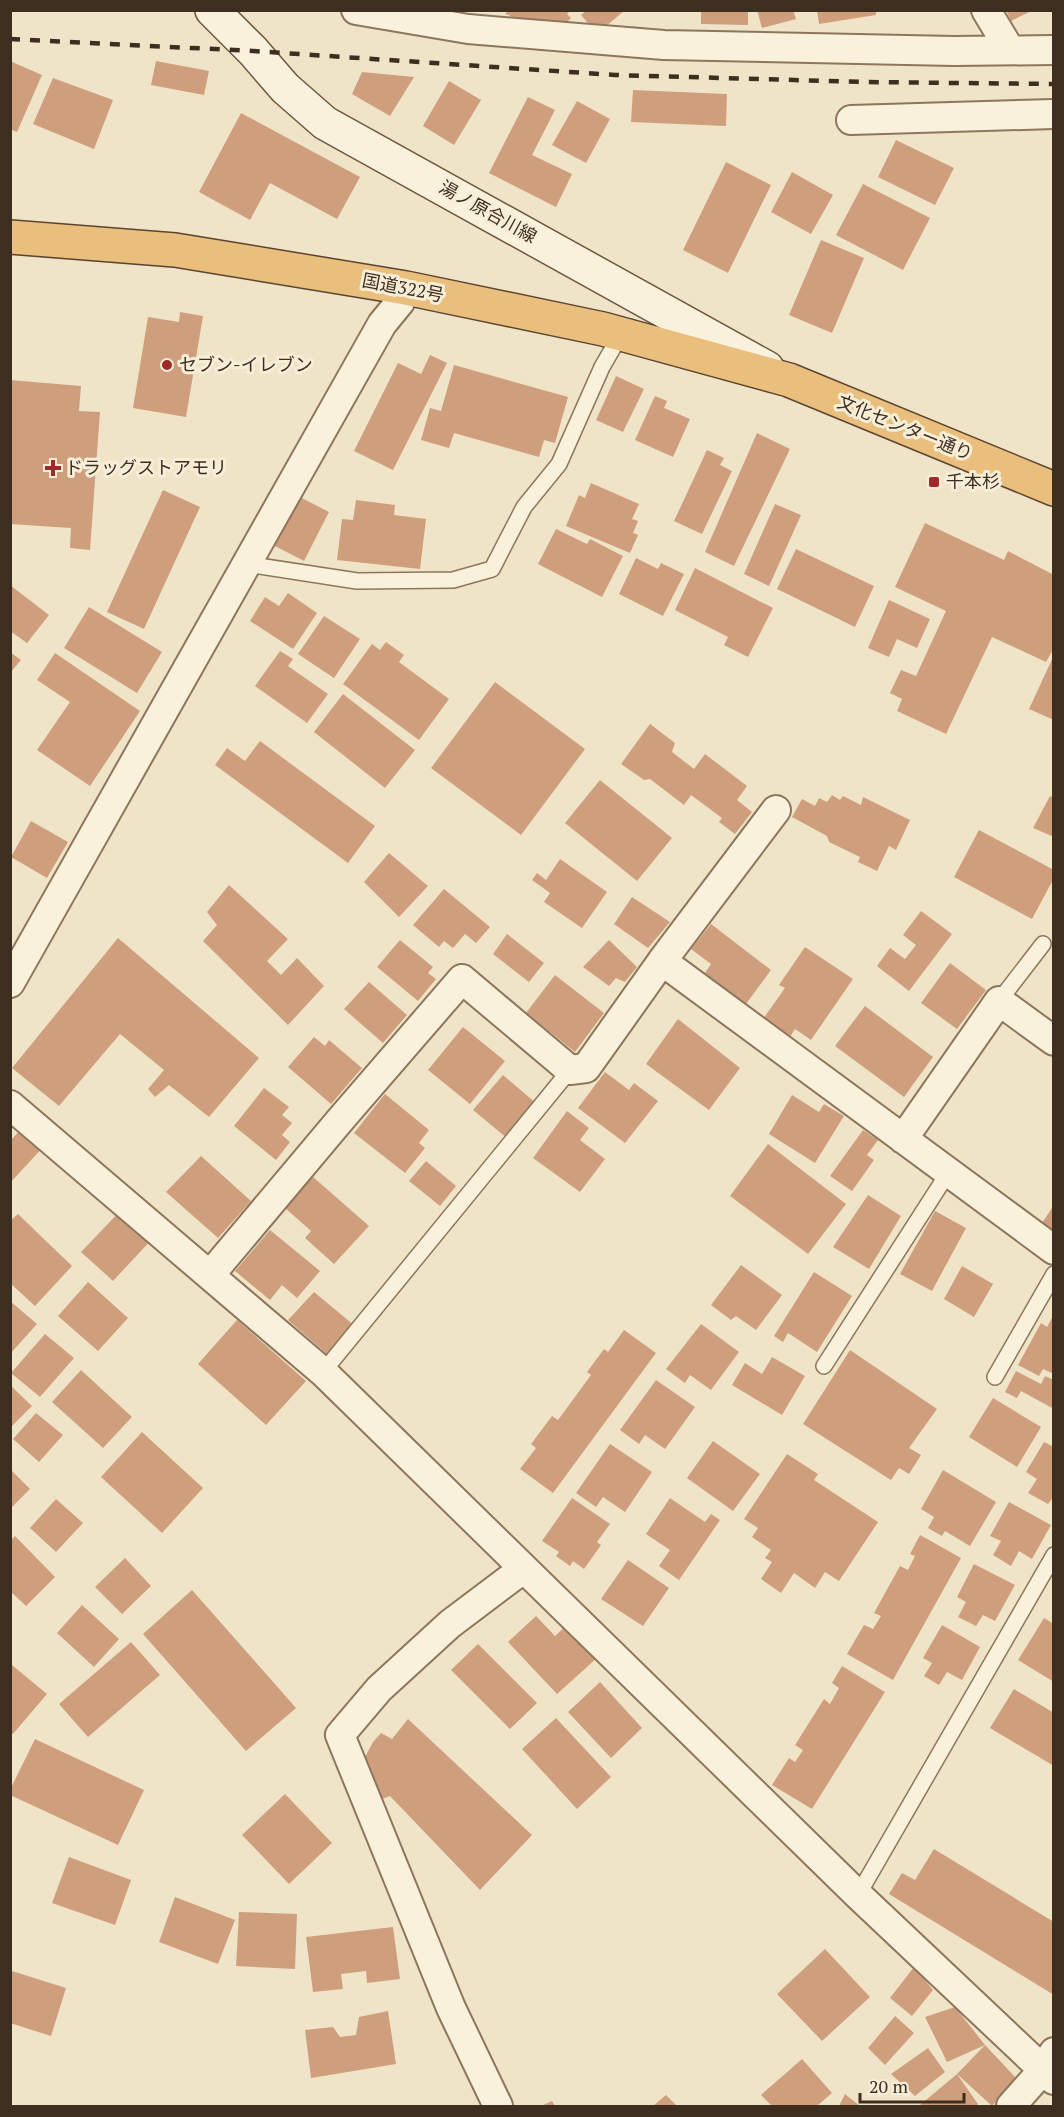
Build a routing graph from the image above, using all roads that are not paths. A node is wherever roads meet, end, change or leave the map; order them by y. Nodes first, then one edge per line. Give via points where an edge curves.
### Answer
1 (212, 10) edge
2 (356, 10) edge
3 (488, 10) edge
4 (986, 10) edge
5 (468, 29) junction
6 (1010, 50) junction
7 (1053, 50) edge
8 (1053, 114) edge
9 (851, 120) dead end
10 (10, 237) edge
11 (406, 288) junction
12 (621, 334) junction
13 (789, 380) junction
14 (1053, 489) edge
15 (246, 564) junction
16 (776, 810) dead end
17 (1043, 944) dead end
18 (662, 961) junction
19 (10, 983) edge
20 (999, 1001) junction
21 (1053, 1041) edge
22 (570, 1070) junction
23 (10, 1105) edge
24 (903, 1139) junction
25 (948, 1173) junction
26 (1053, 1250) edge
27 (1053, 1274) edge
28 (210, 1275) junction
29 (824, 1366) dead end
30 (323, 1372) junction
31 (995, 1377) dead end
32 (1053, 1555) edge
33 (523, 1569) junction
34 (858, 1895) junction
35 (1050, 2068) edge
36 (498, 2106) edge
37 (1011, 2106) edge

1 - 13 main road, 湯ノ原合川線 via 285,88 325,123
2 - 5 street
3 - 5 street
4 - 6 street
5 - 6 street via 664,45
6 - 7 street
8 - 9 street
10 - 11 highway, 国道322号 via 175,250
11 - 12 highway, 国道322号
11 - 15 street
12 - 13 highway, 国道322号
12 - 15 lane via 559,464 524,507 492,569 453,580 357,581
13 - 14 highway, 文化センター通り
15 - 19 street
16 - 18 street
17 - 20 lane
18 - 22 street via 586,1068
18 - 24 street
20 - 21 street
20 - 24 street
22 - 28 street via 462,979
22 - 30 lane
23 - 28 street
24 - 25 street
25 - 26 street
25 - 29 lane
27 - 31 lane
28 - 30 street
30 - 33 street
32 - 34 lane
33 - 34 street
33 - 36 street via 450,1624 379,1689 340,1735 451,2008
34 - 35 street
35 - 37 street

